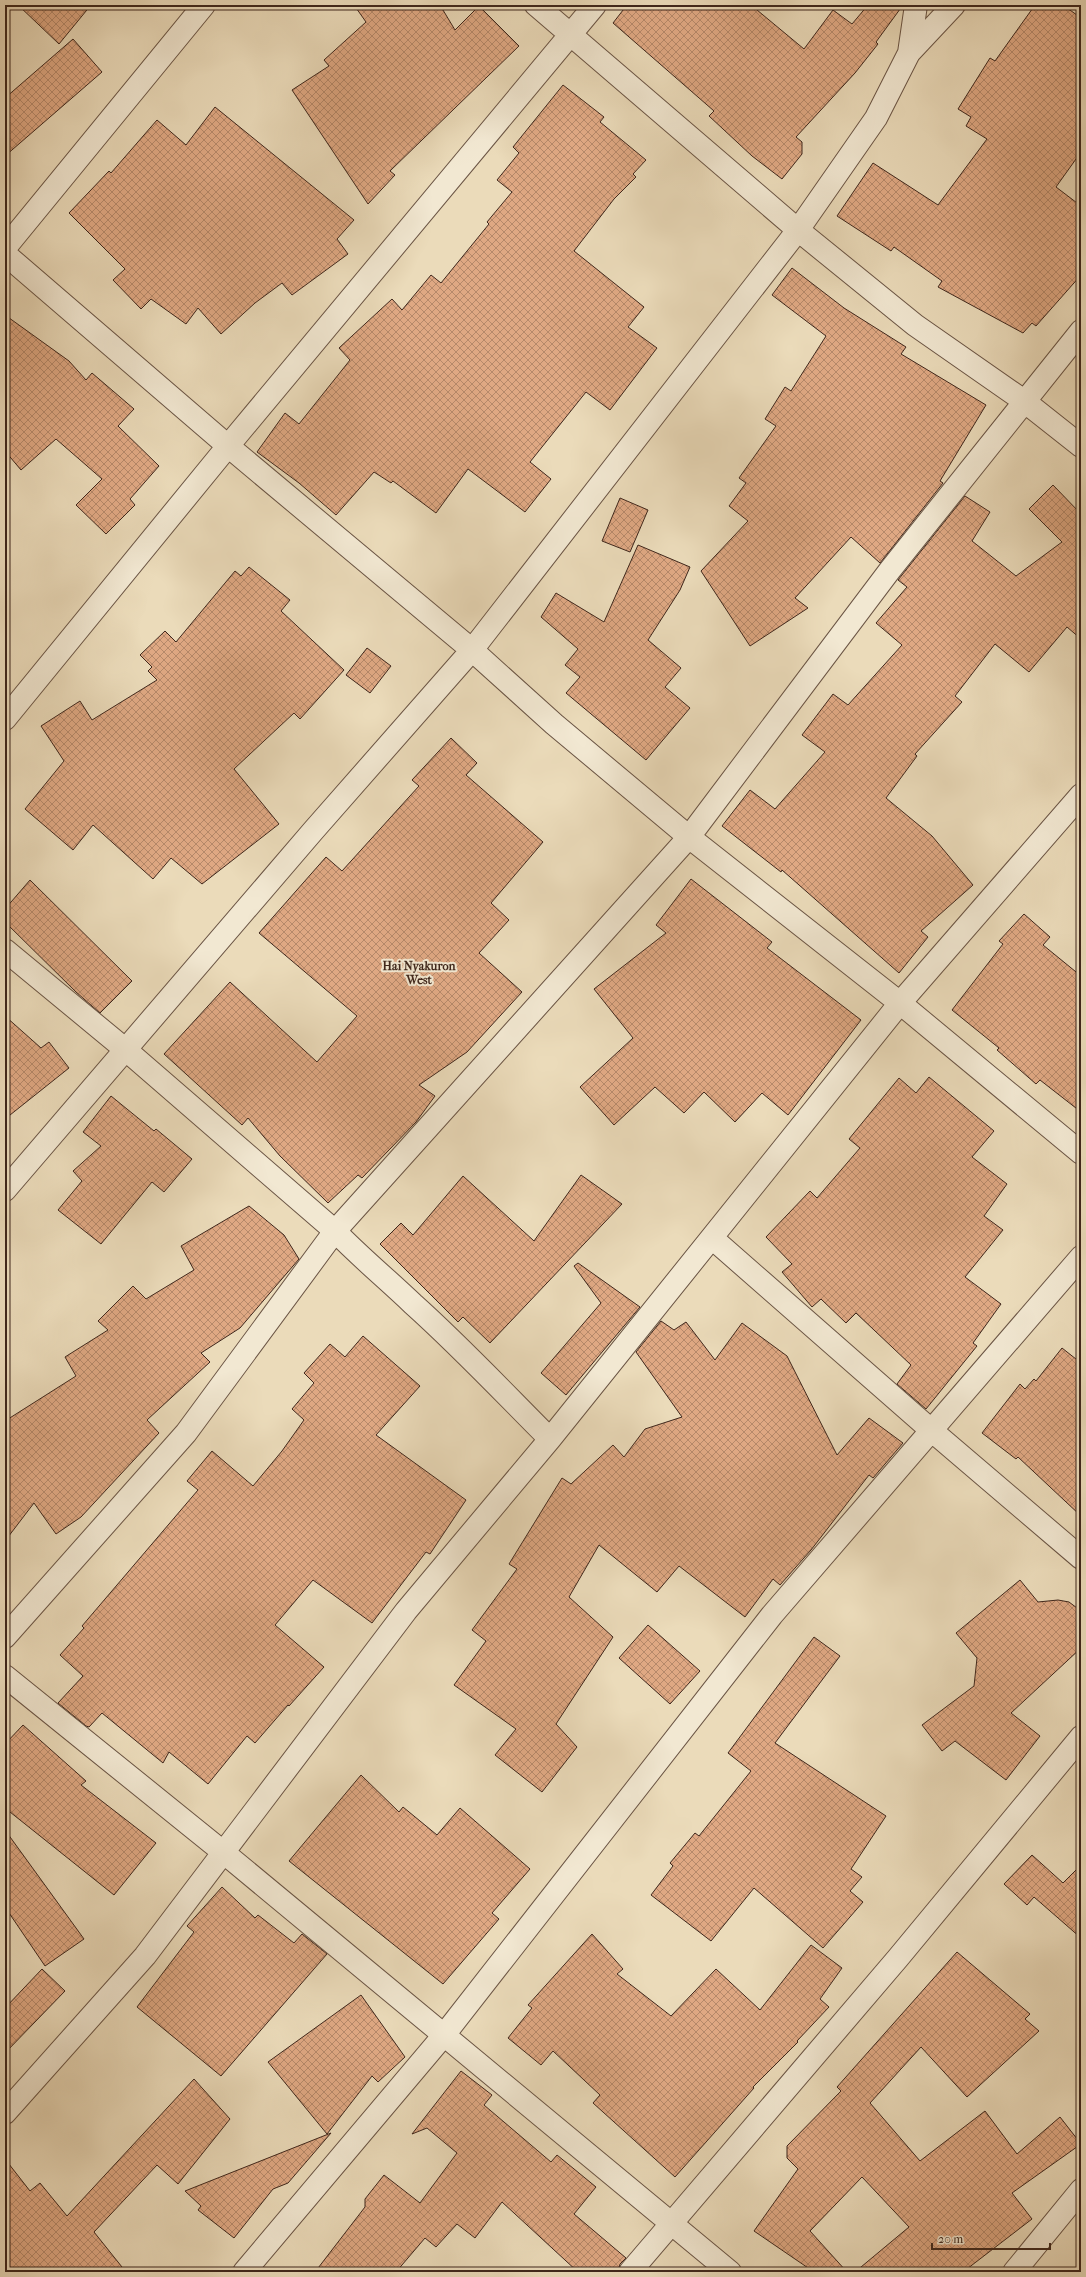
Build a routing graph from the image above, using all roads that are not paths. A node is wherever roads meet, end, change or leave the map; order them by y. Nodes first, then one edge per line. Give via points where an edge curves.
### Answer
1 (204, 5) edge
2 (536, 5) edge
3 (595, 5) edge
4 (916, 5) edge
5 (954, 5) edge
6 (571, 35) junction
7 (909, 53) junction
8 (798, 230) junction
9 (5, 248) edge
10 (5, 254) edge
11 (1081, 331) edge
12 (1024, 401) junction
13 (228, 446) junction
14 (1081, 446) edge
15 (472, 650) junction
16 (5, 719) edge
17 (1081, 795) edge
18 (689, 837) junction
19 (5, 950) edge
20 (900, 1003) junction
21 (126, 1050) junction
22 (1081, 1153) edge
23 (5, 1190) edge
24 (335, 1231) junction
25 (712, 1238) junction
26 (1081, 1256) edge
27 (931, 1430) junction
28 (550, 1439) junction
29 (1081, 1558) edge
30 (5, 1637) edge
31 (5, 1676) edge
32 (1081, 1737) edge
33 (223, 1852) junction
34 (444, 2035) junction
35 (5, 2113) edge
36 (1081, 2190) edge
37 (671, 2222) junction
38 (244, 2272) edge
39 (630, 2272) edge
40 (730, 2272) edge
41 (1014, 2272) edge

1 - 9 street
2 - 6 street
3 - 6 street
4 - 7 street
5 - 7 street
6 - 8 street
6 - 13 street
7 - 8 street via 876,118
8 - 12 street via 916,325
8 - 15 street
10 - 13 street
11 - 12 street
12 - 14 street
12 - 18 street via 890,570
13 - 15 street
13 - 16 street
15 - 18 street via 554,724
15 - 21 street
17 - 20 street
18 - 20 street
18 - 24 street
19 - 21 street
20 - 22 street
20 - 25 street
21 - 23 street
21 - 24 street
24 - 28 street via 480,1368
24 - 30 street via 186,1433
25 - 27 street
25 - 28 street
26 - 27 street
27 - 29 street
27 - 34 street via 772,1615
28 - 33 street via 406,1611
31 - 33 street
32 - 37 street via 898,1958
33 - 34 street
33 - 35 street via 144,1956
34 - 37 street
34 - 38 street
36 - 41 street
37 - 39 street
37 - 40 street

